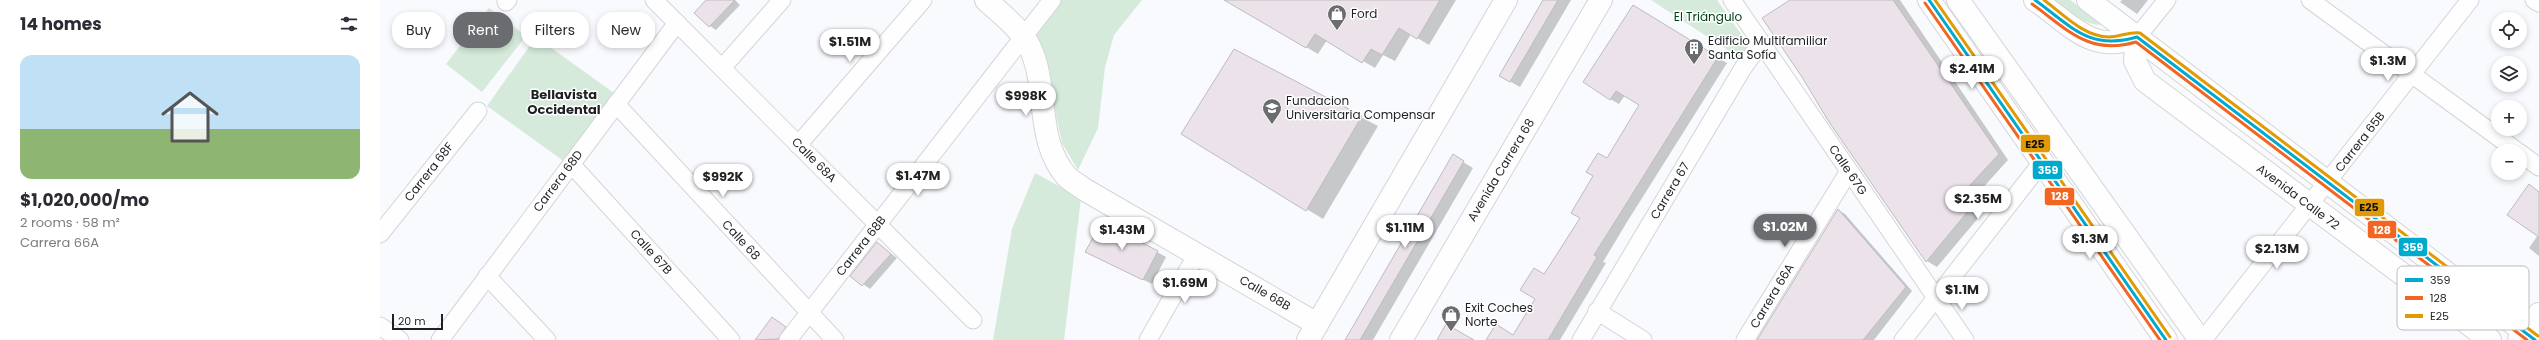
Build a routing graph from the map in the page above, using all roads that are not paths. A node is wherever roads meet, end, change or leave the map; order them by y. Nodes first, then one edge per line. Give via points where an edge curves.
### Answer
1 (654, 0) edge
2 (782, 0) edge
3 (923, 0) edge
4 (986, 0) edge
5 (1052, 0) edge
6 (1506, 0) edge
7 (1601, 0) edge
8 (1732, 0) edge
9 (1929, 0) edge
10 (1958, 0) edge
11 (2035, 0) edge
12 (2088, 0) edge
13 (2166, 0) edge
14 (2310, 0) edge
15 (2470, 0) edge
16 (2534, 0) edge
17 (2539, 3) edge
18 (677, 23) junction
19 (1023, 36) junction
20 (2137, 37) junction
21 (1761, 43) junction
22 (722, 68) junction
23 (2411, 76) junction
24 (616, 104) junction
25 (478, 110) dead end
26 (2507, 144) edge
27 (798, 145) junction
28 (2527, 158) edge
29 (2043, 161) junction
30 (571, 164) junction
31 (2539, 167) edge
32 (1849, 171) junction
33 (2329, 182) junction
34 (2310, 206) junction
35 (878, 225) junction
36 (380, 234) edge
37 (1197, 254) junction
38 (2436, 266) edge
39 (2397, 271) edge
40 (487, 276) junction
41 (1936, 298) junction
42 (1597, 311) junction
43 (808, 312) junction
44 (2539, 314) edge
45 (973, 320) dead end
46 (380, 326) edge
47 (2477, 330) edge
48 (2517, 330) edge
49 (1313, 332) edge
50 (2526, 337) edge
51 (400, 340) edge
52 (440, 340) edge
53 (547, 340) edge
54 (731, 340) edge
55 (788, 340) edge
56 (835, 340) edge
57 (1148, 340) edge
58 (1401, 340) edge
59 (1581, 340) edge
60 (1643, 340) edge
61 (1745, 340) edge
62 (1903, 340) edge
63 (1965, 340) edge
64 (2166, 340) edge
65 (2200, 340) edge
66 (2203, 340) edge
67 (2490, 340) edge

1 - 18 street, Calle 68A
2 - 22 street
3 - 27 street
4 - 19 main road, Calle 68B
5 - 19 street, Carrera 68B
6 - 49 main road
7 - 58 main road, Avenida Carrera 68
8 - 21 street, Calle 67G
9 - 29 main road
10 - 65 main road
11 - 20 main road via 2093,41 2116,44
12 - 20 main road
13 - 20 street
14 - 23 street
15 - 23 street, Carrera 65B
16 - 17 street
18 - 22 street, Calle 68A
18 - 24 street, Carrera 68D
19 - 35 street, Carrera 68B
19 - 37 main road, Calle 68B via 1032,51 1037,68 1044,124 1050,144 1058,163 1068,177 1087,191
20 - 33 main road
20 - 34 main road, Avenida Calle 72 via 2135,61 2145,81
21 - 32 street, Calle 67G
21 - 42 street, Carrera 67 via 1743,68
22 - 27 street, Calle 68A
23 - 26 street
23 - 33 street, Carrera 65B
24 - 30 street, Carrera 68D
24 - 43 street, Calle 68
25 - 36 street, Carrera 68F
27 - 35 street, Calle 68A
28 - 31 street
29 - 41 street
29 - 64 main road
30 - 40 street, Carrera 68D
30 - 54 street, Calle 67B
32 - 41 street, Calle 67G
32 - 61 street, Carrera 66A
33 - 34 street, Carrera 65B
33 - 38 main road
34 - 39 main road, Avenida Calle 72
34 - 66 street, Carrera 65B
35 - 43 street, Carrera 68B
35 - 45 street, Calle 68A
37 - 49 main road, Calle 68B
37 - 57 street
40 - 52 street, Carrera 68D
40 - 53 street
41 - 62 street
41 - 63 street, Calle 67G
42 - 59 street, Carrera 67
42 - 60 street
43 - 55 street, Carrera 68B
43 - 56 street, Calle 68
44 - 50 main road
46 - 51 street
47 - 67 main road, Avenida Calle 72
48 - 50 main road

